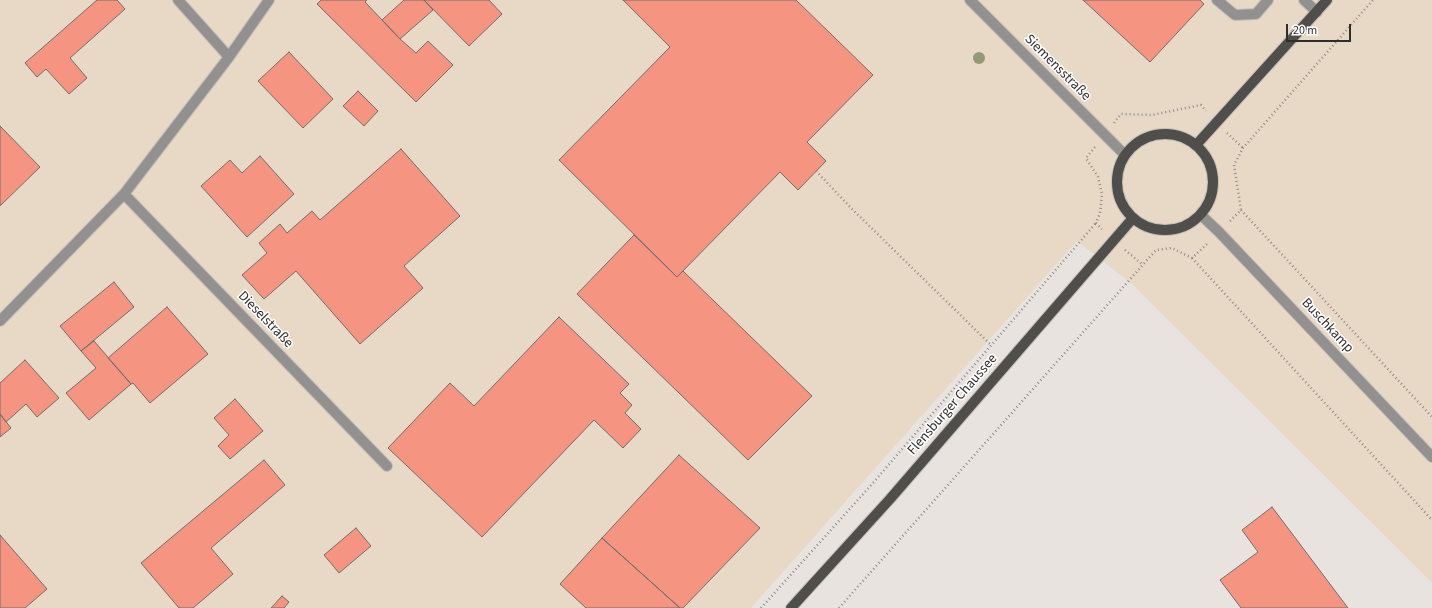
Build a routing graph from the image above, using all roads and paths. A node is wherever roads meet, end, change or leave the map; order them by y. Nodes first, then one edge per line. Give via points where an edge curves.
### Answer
1 (178, 0) edge
2 (269, 0) edge
3 (970, 0) edge
4 (1217, 0) edge
5 (1268, 0) edge
6 (1304, 0) edge
7 (1327, 0) edge
8 (1373, 0) edge
9 (1317, 12) junction
10 (229, 57) junction
11 (1197, 144) junction
12 (1125, 155) junction
13 (816, 171) dead end
14 (124, 194) junction
15 (1241, 210) junction
16 (1201, 215) junction
17 (1133, 218) junction
18 (1096, 223) dead end
19 (1219, 232) junction
20 (1192, 258) junction
21 (0, 321) edge
22 (991, 345) junction
23 (1432, 417) edge
24 (1432, 457) edge
25 (387, 466) dead end
26 (1432, 520) edge
27 (761, 608) edge
28 (791, 608) edge
29 (839, 608) edge

1 - 10 street
2 - 10 street
3 - 12 street, Siemensstraße
4 - 5 street via 1235,15 1256,14
6 - 9 street
7 - 9 main road
8 - 15 path via 1243,148 1234,165
9 - 11 main road
10 - 14 street
11 - 12 main road via 1183,136 1160,133 1146,137 1132,146
11 - 16 main road via 1210,163 1213,174 1209,204
12 - 17 main road via 1119,166 1117,185 1123,206
13 - 22 path
14 - 21 street
14 - 25 street, Dieselstraße
15 - 19 path
15 - 23 path
16 - 17 main road via 1192,223 1170,230 1146,226
16 - 19 street, Buschkamp
17 - 28 main road, Flensburger Chaussee via 900,487
18 - 22 path
19 - 20 path
19 - 24 street, Buschkamp
20 - 26 path
20 - 29 path via 1172,248 1156,250
22 - 27 path via 873,483

